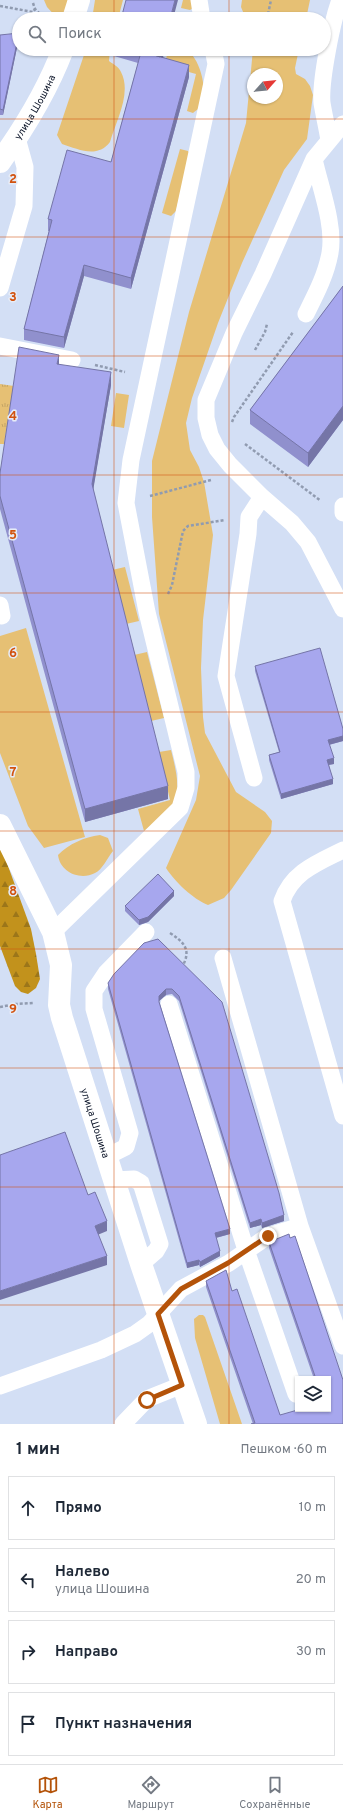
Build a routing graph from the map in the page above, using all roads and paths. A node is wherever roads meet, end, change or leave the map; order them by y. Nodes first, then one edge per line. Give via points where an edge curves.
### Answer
1 (79, 0) edge
2 (199, 0) edge
3 (271, 0) edge
4 (340, 0) edge
5 (33, 3) dead end
6 (0, 6) edge
7 (35, 9) junction
8 (38, 12) edge
9 (75, 12) edge
10 (201, 12) edge
11 (268, 12) edge
12 (331, 39) edge
13 (60, 56) edge
14 (214, 56) edge
15 (328, 56) edge
16 (343, 124) edge
17 (8, 136) edge
18 (330, 140) junction
19 (314, 159) junction
20 (0, 162) edge
21 (0, 288) edge
22 (306, 314) joint
23 (268, 318) dead end
24 (0, 346) edge
25 (253, 352) dead end
26 (72, 360) dead end
27 (232, 424) dead end
28 (242, 442) dead end
29 (236, 472) junction
30 (262, 497) junction
31 (319, 499) dead end
32 (126, 503) junction
33 (343, 506) edge
34 (343, 513) edge
35 (249, 517) junction
36 (343, 609) edge
37 (147, 612) junction
38 (254, 778) dead end
39 (0, 825) edge
40 (343, 850) edge
41 (53, 932) junction
42 (146, 932) joint
43 (223, 958) dead end
44 (169, 1004) joint
45 (59, 1005) junction
46 (0, 1007) edge
47 (343, 1116) edge
48 (106, 1157) junction
49 (300, 1226) junction
50 (246, 1250) junction
51 (158, 1314) junction
52 (343, 1346) edge
53 (182, 1385) junction
54 (0, 1386) edge
55 (295, 1391) edge
56 (123, 1424) edge
57 (196, 1424) edge

1 - 9 street
2 - 10 lane
3 - 11 path
4 - 12 lane
5 - 7 path
6 - 7 path via 33,12
7 - 8 path
13 - 17 street, улица Шошина via 57,65
14 - 32 lane via 216,64 131,460
15 - 18 lane via 322,102
16 - 18 lane
17 - 20 street, улица Шошина
17 - 21 lane via 25,167 24,206
18 - 19 lane
19 - 22 lane via 330,230 330,253 322,281
19 - 29 lane via 206,400 206,418 210,435 217,449
22 - 27 path via 234,417
23 - 25 path via 265,332
24 - 26 lane
28 - 31 path
29 - 30 lane
29 - 32 path
30 - 35 lane
30 - 36 lane via 308,542
32 - 37 lane
33 - 34 lane
35 - 37 path via 188,526 184,531 168,595
35 - 38 lane via 226,676
37 - 41 lane via 186,772 186,788 180,808
39 - 41 street, улица Шошина
40 - 47 lane via 309,867 287,888 282,901
41 - 45 street, улица Шошина via 61,964
42 - 44 path via 167,931 184,944 188,952 187,959 175,976 170,989
42 - 48 lane via 106,973 94,990 94,1010 130,1133 126,1148
43 - 49 lane
44 - 50 lane
45 - 46 path via 16,1004
45 - 48 street, улица Шошина
48 - 51 street, улица Шошина
49 - 50 lane via 268,1236
49 - 52 lane
50 - 51 lane via 181,1289
50 - 55 lane
51 - 53 street, улица Шошина
51 - 54 lane via 135,1334 101,1350
53 - 56 lane via 147,1400
53 - 57 street, улица Шошина

